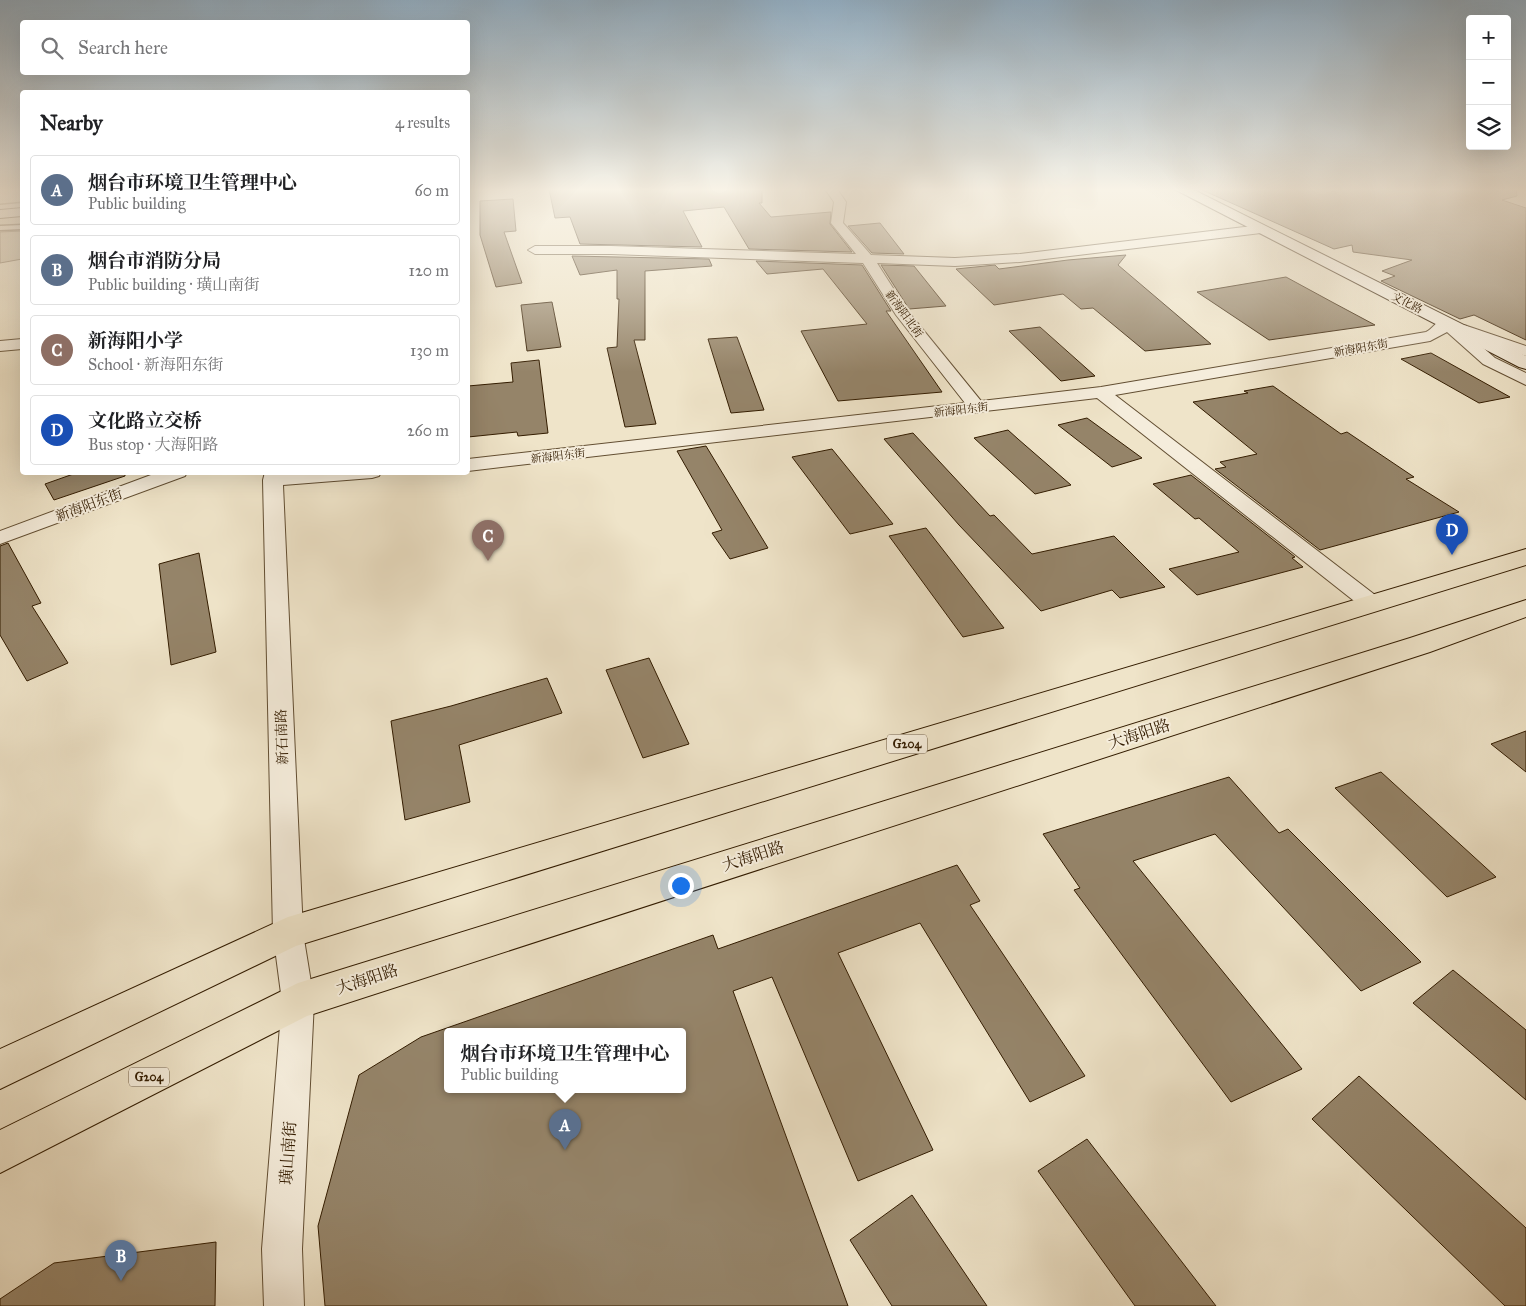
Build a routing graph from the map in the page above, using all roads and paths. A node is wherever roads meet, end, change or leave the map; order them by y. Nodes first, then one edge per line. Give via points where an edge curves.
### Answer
1 (535, 250) dead end
2 (859, 250) edge
3 (1087, 250) edge
4 (1302, 250) edge
5 (866, 259) junction
6 (1446, 323) junction
7 (20, 344) edge
8 (0, 346) edge
9 (1522, 357) edge
10 (1526, 380) edge
11 (1101, 392) junction
12 (978, 408) junction
13 (470, 465) edge
14 (170, 475) edge
15 (298, 475) edge
16 (274, 476) edge
17 (0, 538) edge
18 (1526, 557) edge
19 (1371, 603) junction
20 (1526, 608) edge
21 (288, 933) junction
22 (298, 1001) junction
23 (0, 1069) edge
24 (0, 1152) edge
25 (284, 1306) edge

1 - 5 street
2 - 5 street, 新海阳北街
3 - 5 street via 955,262
4 - 6 main road, 文化路
5 - 12 street, 新海阳北街 via 901,312
6 - 9 main road, 文化路
6 - 10 street via 1489,361
6 - 11 street, 新海阳东街 via 1430,336
7 - 8 street
11 - 12 street, 新海阳东街
11 - 19 street
12 - 13 street, 新海阳东街
14 - 17 street, 新海阳东街
15 - 16 street
16 - 21 street, 新石南路
18 - 19 highway, G204
19 - 21 highway, G204
20 - 22 highway, 大海阳路 / G204 via 1391,654
21 - 22 street, 新石南路
21 - 23 highway, G204
22 - 24 highway, 大海阳路 / G204
22 - 25 street, 璜山南街 via 282,1250

